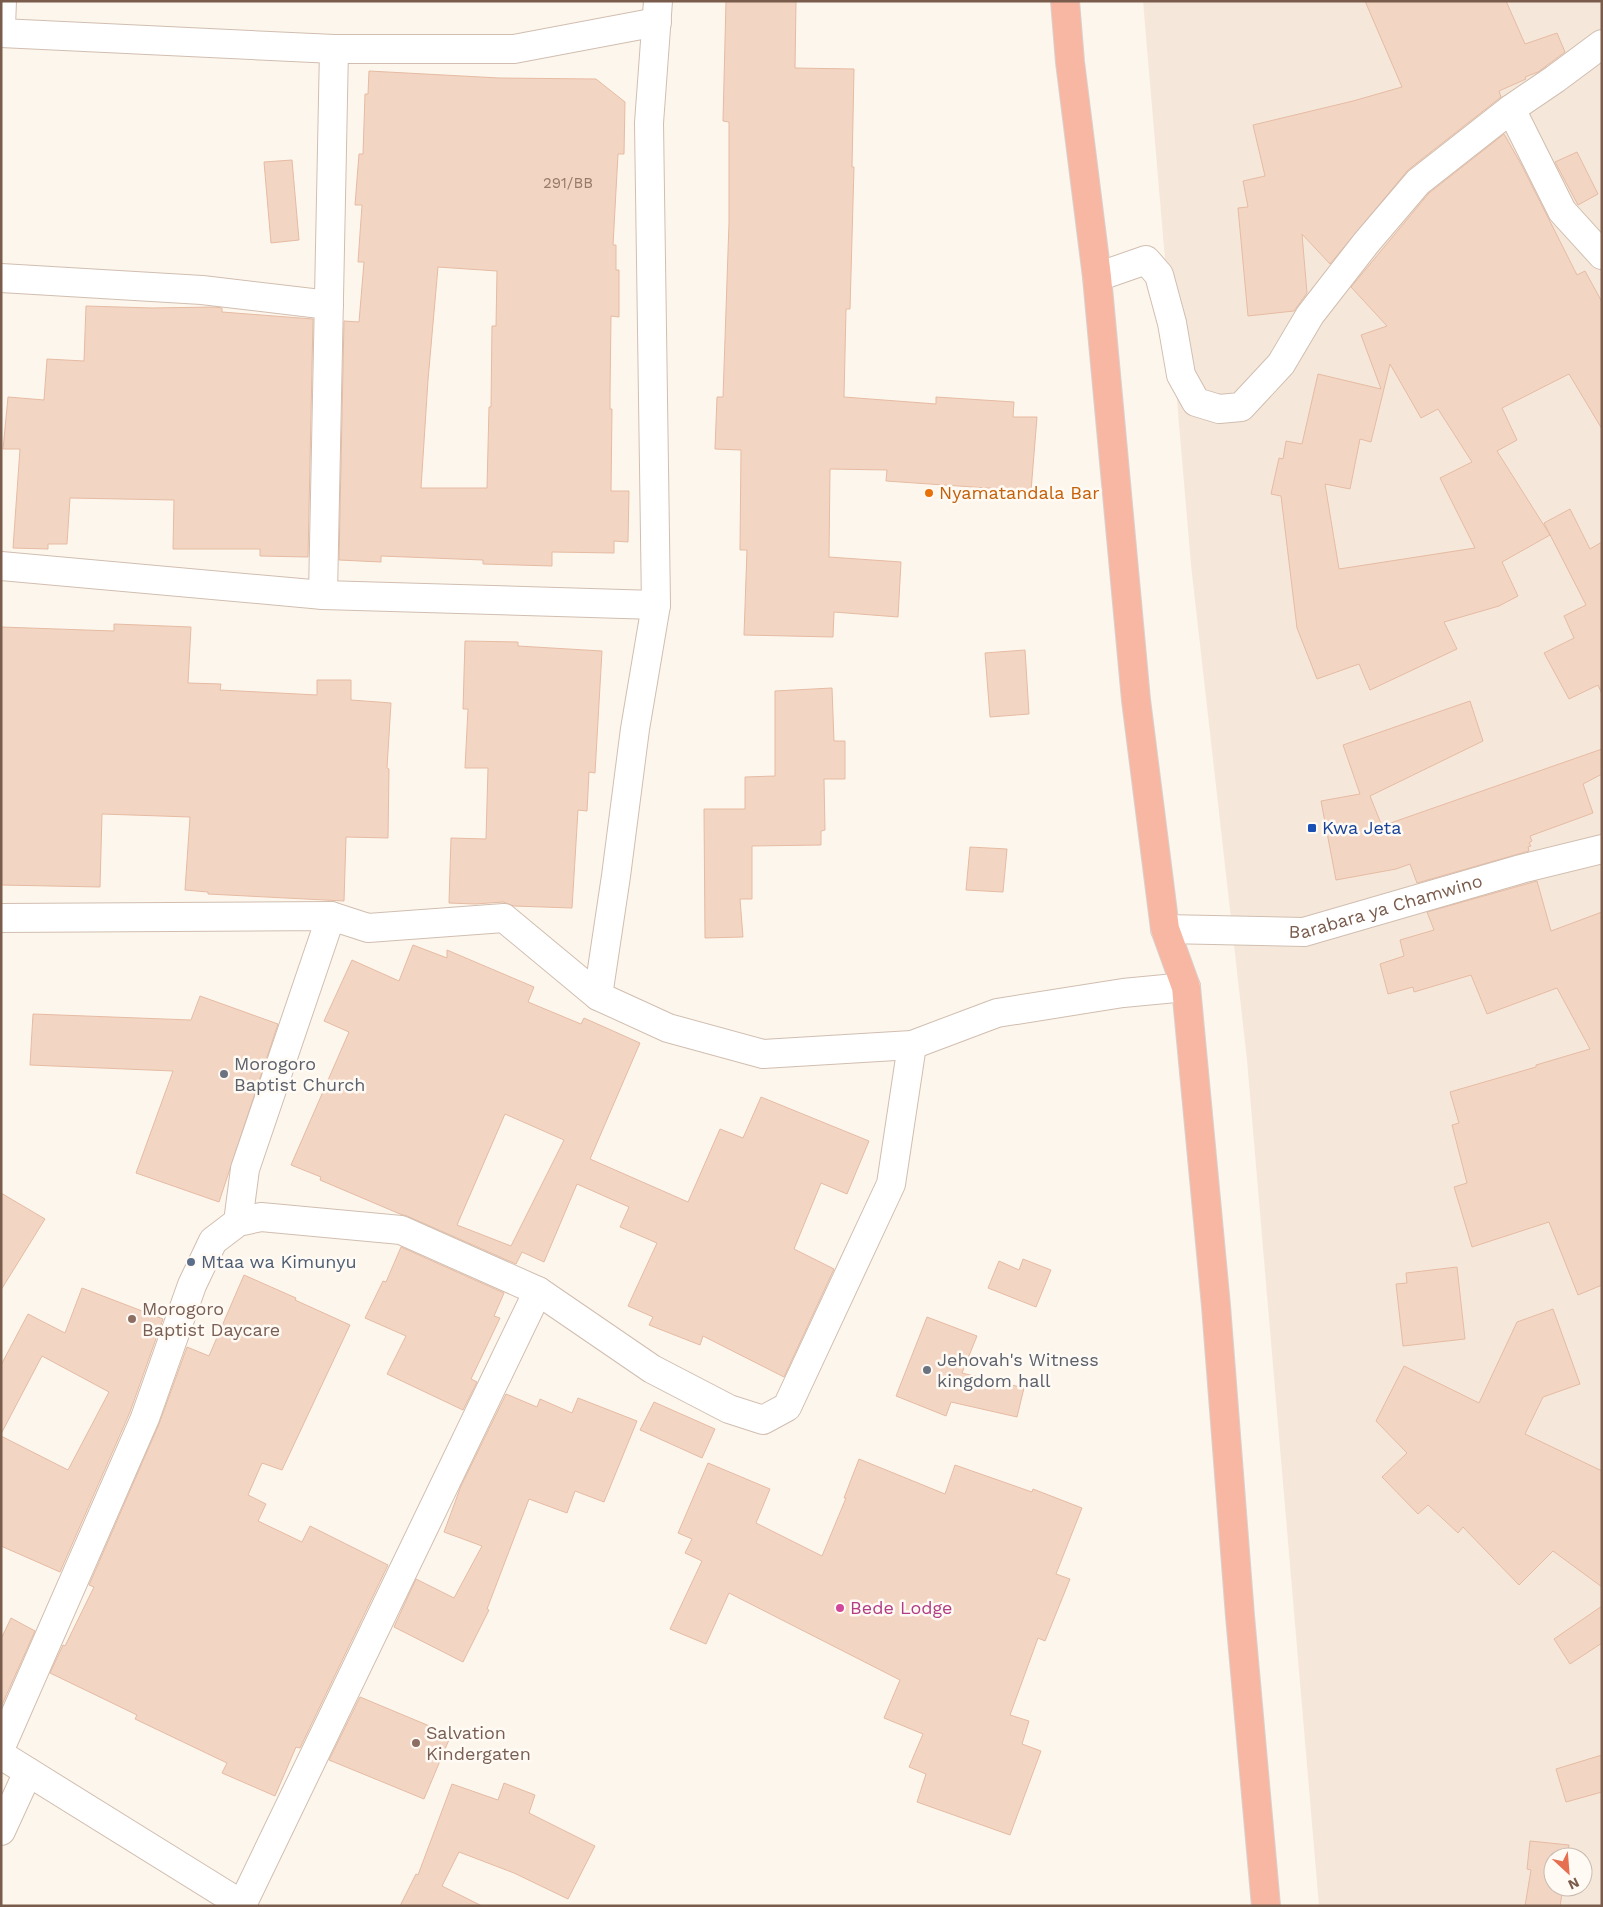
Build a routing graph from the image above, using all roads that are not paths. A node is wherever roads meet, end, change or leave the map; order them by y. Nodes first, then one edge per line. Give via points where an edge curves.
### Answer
1 (2, 1) edge
2 (1065, 1) edge
3 (657, 12) edge
4 (1, 26) edge
5 (1, 33) edge
6 (1602, 44) edge
7 (334, 49) junction
8 (1511, 109) junction
9 (1602, 255) edge
10 (1097, 277) junction
11 (1, 278) edge
12 (329, 304) junction
13 (1, 566) edge
14 (323, 594) junction
15 (656, 605) junction
16 (1597, 858) edge
17 (331, 916) junction
18 (1, 918) edge
19 (1165, 929) junction
20 (1186, 988) junction
21 (598, 996) junction
22 (912, 1045) junction
23 (238, 1222) junction
24 (538, 1291) junction
25 (1, 1747) edge
26 (1, 1755) edge
27 (28, 1772) junction
28 (1, 1831) edge
29 (243, 1905) edge
30 (1266, 1906) edge

1 - 4 street
2 - 10 highway
3 - 7 street via 514,49
3 - 15 street via 649,123
5 - 7 street
6 - 8 street
7 - 12 street
8 - 9 street via 1562,211
8 - 10 street via 1418,182 1310,315 1281,364 1241,407 1219,409 1196,402 1181,375 1159,275 1146,260
10 - 19 highway via 1136,700
11 - 12 street via 202,290
12 - 14 street
13 - 14 street
14 - 15 street
15 - 21 street via 635,729
16 - 19 street, Barabara ya Chamwino via 1521,869 1304,932
17 - 18 street
17 - 21 street via 368,928 504,918
17 - 23 street via 245,1169
19 - 20 highway
20 - 22 street via 1123,993 998,1013
20 - 30 highway
21 - 22 street via 668,1028 763,1054
22 - 24 street via 891,1184 787,1408 763,1420 729,1409 652,1369
23 - 24 street via 261,1217 401,1230
23 - 25 street via 213,1242 192,1285 145,1418
24 - 29 street
26 - 27 street
27 - 28 street
27 - 29 street

